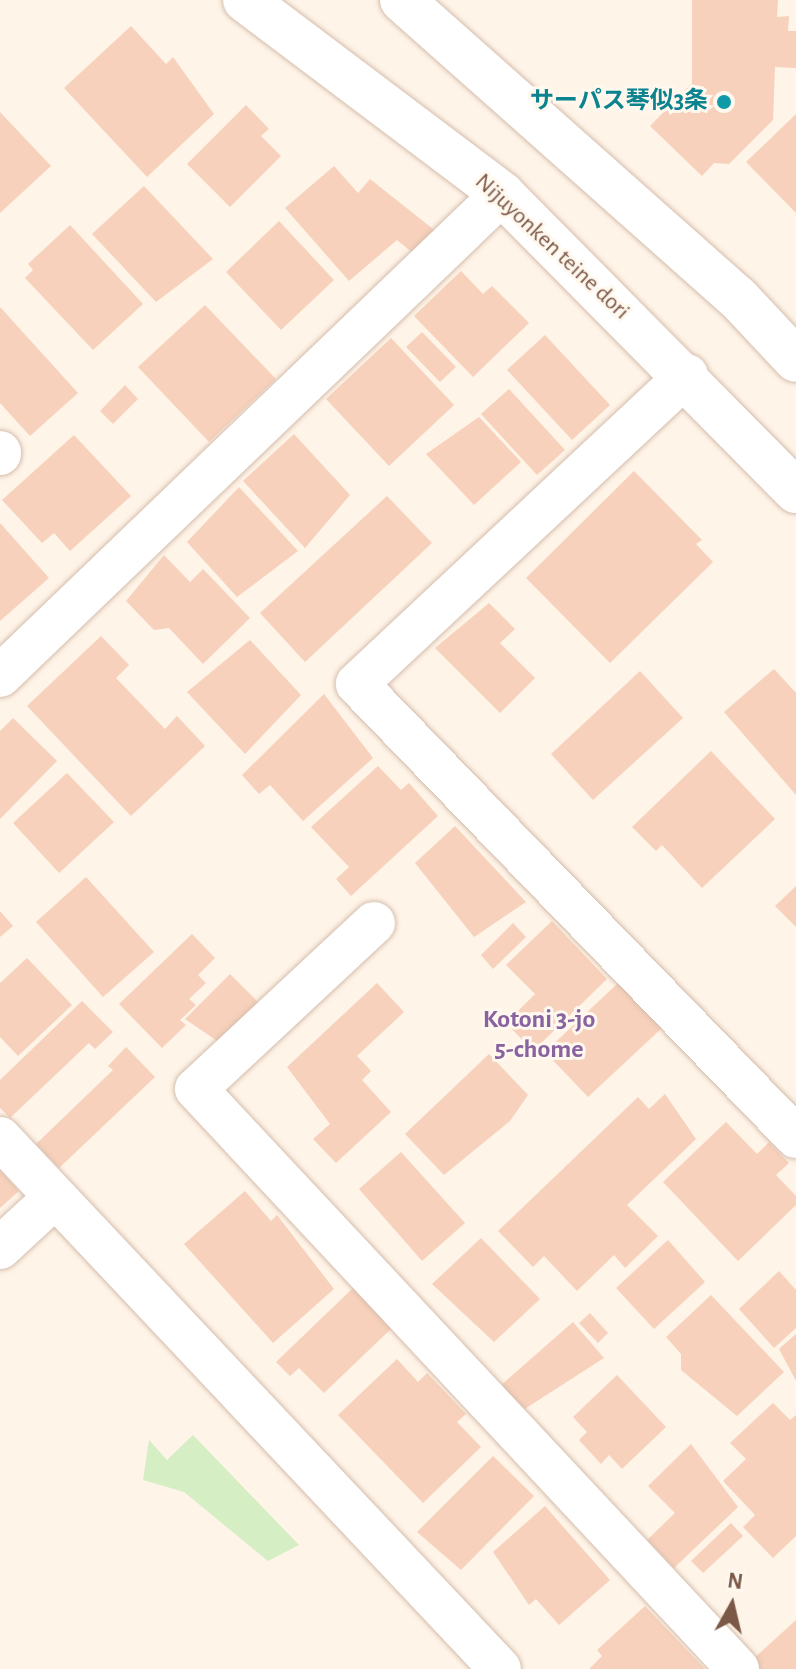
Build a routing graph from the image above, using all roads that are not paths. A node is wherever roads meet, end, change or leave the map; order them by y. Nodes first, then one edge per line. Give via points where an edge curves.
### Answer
1 (245, 0) edge
2 (402, 0) edge
3 (502, 194) junction
4 (796, 360) edge
5 (687, 375) junction
6 (796, 491) edge
7 (0, 676) edge
8 (374, 923) dead end
9 (796, 1137) edge
10 (0, 1138) edge
11 (54, 1198) junction
12 (0, 1248) edge
13 (500, 1669) edge
14 (738, 1669) edge

1 - 3 street, Nijuyonken teine dori
2 - 4 street via 737,297
3 - 5 street, Nijuyonken teine dori
3 - 7 street
5 - 6 street, Nijuyonken teine dori
5 - 9 street via 357,684
8 - 14 street via 196,1089
10 - 11 street
11 - 12 street
11 - 13 street

